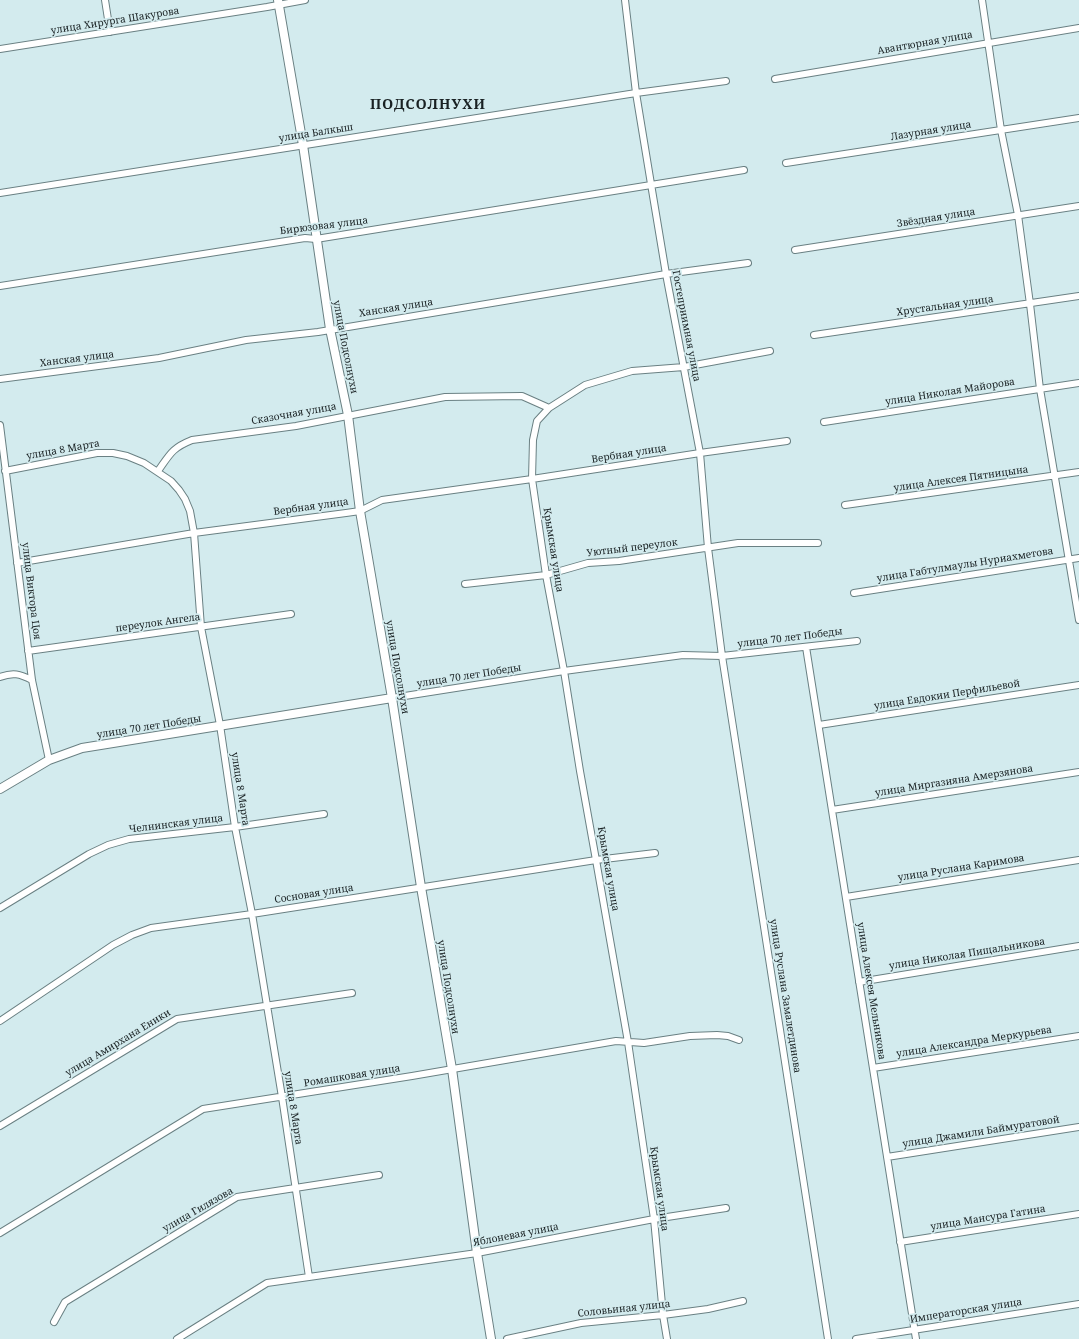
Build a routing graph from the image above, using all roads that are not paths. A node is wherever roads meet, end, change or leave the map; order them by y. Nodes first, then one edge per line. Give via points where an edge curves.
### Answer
1 (105, 0) edge
2 (305, 0) edge
3 (625, 0) edge
4 (982, 0) edge
5 (278, 2) edge
6 (1079, 28) edge
7 (110, 32) junction
8 (988, 42) junction
9 (0, 49) edge
10 (775, 79) dead end
11 (726, 81) dead end
12 (636, 93) junction
13 (1079, 118) edge
14 (1001, 130) junction
15 (303, 145) junction
16 (786, 163) dead end
17 (744, 170) dead end
18 (651, 184) junction
19 (0, 193) edge
20 (1079, 206) edge
21 (1018, 216) junction
22 (316, 239) junction
23 (795, 250) dead end
24 (748, 263) dead end
25 (666, 274) junction
26 (0, 286) edge
27 (1079, 296) edge
28 (1030, 304) junction
29 (330, 329) junction
30 (814, 335) dead end
31 (770, 351) dead end
32 (684, 367) junction
33 (0, 379) edge
34 (1079, 383) edge
35 (1040, 389) junction
36 (549, 408) junction
37 (348, 415) junction
38 (824, 422) dead end
39 (0, 424) edge
40 (787, 441) dead end
41 (700, 452) junction
42 (5, 471) junction
43 (158, 472) junction
44 (1079, 472) edge
45 (1055, 476) junction
46 (532, 479) junction
47 (0, 485) edge
48 (7, 485) junction
49 (845, 505) dead end
50 (360, 511) junction
51 (194, 533) junction
52 (818, 543) dead end
53 (708, 548) junction
54 (1079, 558) edge
55 (1069, 559) junction
56 (17, 563) junction
57 (546, 575) junction
58 (465, 584) dead end
59 (854, 593) dead end
60 (291, 614) dead end
61 (1079, 620) edge
62 (201, 627) junction
63 (857, 641) dead end
64 (806, 647) junction
65 (28, 651) junction
66 (722, 656) junction
67 (564, 670) junction
68 (0, 677) edge
69 (32, 680) junction
70 (1079, 685) edge
71 (392, 698) junction
72 (819, 725) junction
73 (220, 726) junction
74 (49, 760) junction
75 (1079, 772) edge
76 (0, 789) edge
77 (832, 810) junction
78 (324, 814) dead end
79 (235, 827) junction
80 (655, 853) dead end
81 (596, 860) junction
82 (1079, 860) edge
83 (421, 887) junction
84 (846, 897) junction
85 (0, 908) edge
86 (252, 914) junction
87 (1079, 946) edge
88 (859, 982) junction
89 (352, 993) dead end
90 (267, 1006) junction
91 (0, 1021) edge
92 (1079, 1036) edge
93 (739, 1040) dead end
94 (628, 1042) junction
95 (873, 1068) junction
96 (452, 1069) junction
97 (282, 1097) junction
98 (0, 1126) edge
99 (1079, 1127) edge
100 (887, 1157) junction
101 (379, 1175) dead end
102 (295, 1187) junction
103 (726, 1208) dead end
104 (1079, 1214) edge
105 (654, 1218) junction
106 (0, 1232) edge
107 (900, 1242) junction
108 (477, 1253) junction
109 (309, 1276) junction
110 (743, 1300) dead end
111 (1079, 1304) edge
112 (664, 1315) junction
113 (54, 1322) dead end
114 (914, 1329) junction
115 (177, 1339) edge
116 (489, 1339) edge
117 (507, 1339) edge
118 (668, 1339) edge
119 (828, 1339) edge
120 (856, 1339) edge
121 (916, 1339) edge

1 - 7 street
2 - 5 street, улица Хирурга Шакурова
3 - 12 street, Гостеприимная улица
4 - 8 street
5 - 7 street, улица Хирурга Шакурова
5 - 15 street, улица Подсолнухи
6 - 8 street, Авантюрная улица
7 - 9 street, улица Хирурга Шакурова
8 - 10 street, Авантюрная улица
8 - 14 street
11 - 12 street, улица Балкыш
12 - 15 street, улица Балкыш
12 - 18 street, Гостеприимная улица
13 - 14 street, Лазурная улица
14 - 16 street, Лазурная улица
14 - 21 street
15 - 19 street, улица Балкыш
15 - 22 street, улица Подсолнухи
17 - 18 street, Бирюзовая улица
18 - 22 street, Бирюзовая улица
18 - 25 street, Гостеприимная улица
20 - 21 street, Звёздная улица
21 - 23 street, Звёздная улица
21 - 28 street
22 - 26 street, Бирюзовая улица via 305,238
22 - 29 street, улица Подсолнухи
24 - 25 street, Ханская улица
25 - 29 street, Ханская улица
25 - 32 street, Гостеприимная улица
27 - 28 street, Хрустальная улица
28 - 30 street, Хрустальная улица
28 - 35 street
29 - 33 street, Ханская улица via 246,340 158,358
29 - 37 street, улица Подсолнухи
31 - 32 street
32 - 36 street via 632,371 584,385
32 - 41 street, Гостеприимная улица
34 - 35 street, улица Николая Майорова
35 - 38 street, улица Николая Майорова
35 - 45 street
36 - 37 street, Сказочная улица via 522,396 446,397
36 - 46 street, Крымская улица via 537,421 532,440
37 - 43 street, Сказочная улица via 296,426 192,440 180,444
37 - 50 street, улица Подсолнухи
39 - 42 street, улица Виктора Цоя
40 - 41 street, Вербная улица
41 - 46 street, Вербная улица
41 - 53 street, Гостеприимная улица
42 - 43 street, улица 8 Марта via 97,453 113,453 144,463
42 - 48 street, улица Виктора Цоя
43 - 51 street, улица 8 Марта via 171,481 185,499
44 - 45 street, улица Алексея Пятницына
45 - 49 street, улица Алексея Пятницына
45 - 55 street
46 - 50 street, Вербная улица via 382,500
46 - 57 street, Крымская улица
47 - 48 street
48 - 56 street, улица Виктора Цоя
50 - 51 street, Вербная улица
50 - 71 street, улица Подсолнухи
51 - 56 street, Вербная улица
51 - 62 street, улица 8 Марта
52 - 53 street, Уютный переулок via 738,543
53 - 57 street, Уютный переулок via 588,563
53 - 66 street, Гостеприимная улица
54 - 55 street, улица Габтулмаулы Нуриахметова
55 - 59 street, улица Габтулмаулы Нуриахметова
55 - 61 street
56 - 65 street, улица Виктора Цоя
57 - 58 street, Уютный переулок
57 - 67 street, Крымская улица
60 - 62 street, переулок Ангела
62 - 65 street, переулок Ангела
62 - 73 street, улица 8 Марта
63 - 64 street, улица 70 лет Победы
64 - 66 street, улица 70 лет Победы
64 - 72 street, улица Алексея Мельникова
65 - 69 street, улица Виктора Цоя
66 - 67 street, улица 70 лет Победы via 683,655
66 - 119 street, улица Руслана Замалетдинова
67 - 71 street, улица 70 лет Победы
67 - 81 street, Крымская улица
68 - 69 street via 14,673
69 - 74 street, улица Виктора Цоя
70 - 72 street, улица Евдокии Перфильевой
71 - 73 street, улица 70 лет Победы
71 - 83 street, улица Подсолнухи
72 - 77 street, улица Алексея Мельникова
73 - 74 street, улица 70 лет Победы via 82,748
73 - 79 street, улица 8 Марта
74 - 76 street, улица 70 лет Победы
75 - 77 street, улица Миргазияна Амерзянова
77 - 84 street, улица Алексея Мельникова
78 - 79 street, Челнинская улица
79 - 85 street, Челнинская улица via 129,839 108,845
79 - 86 street, улица 8 Марта
80 - 81 street, Сосновая улица
81 - 83 street, Сосновая улица
81 - 94 street, Крымская улица
82 - 84 street, улица Руслана Каримова
83 - 86 street, Сосновая улица
83 - 96 street, улица Подсолнухи
84 - 88 street, улица Алексея Мельникова
86 - 90 street, улица 8 Марта
86 - 91 street, Сосновая улица via 151,928 132,934
87 - 88 street, улица Николая Пищальникова
88 - 95 street, улица Алексея Мельникова
89 - 90 street, улица Амирхана Еники
90 - 97 street, улица 8 Марта
90 - 98 street, улица Амирхана Еники via 177,1019
92 - 95 street, улица Александра Меркурьева
93 - 94 street, Ромашковая улица via 717,1035 644,1043
94 - 96 street, Ромашковая улица
94 - 105 street, Крымская улица
95 - 100 street, улица Алексея Мельникова
96 - 97 street, Ромашковая улица
96 - 108 street, улица Подсолнухи
97 - 102 street, улица 8 Марта
97 - 106 street, Ромашковая улица via 202,1109
99 - 100 street, улица Джамили Баймуратовой
100 - 107 street, улица Алексея Мельникова
101 - 102 street, улица Гилязова
102 - 109 street, улица 8 Марта
102 - 113 street, улица Гилязова via 237,1197 64,1302
103 - 105 street, Яблоневая улица
104 - 107 street, улица Мансура Гатина
105 - 108 street, Яблоневая улица
105 - 112 street, Крымская улица
107 - 114 street, улица Алексея Мельникова
108 - 109 street, Яблоневая улица
108 - 116 street, улица Подсолнухи
109 - 115 street, Яблоневая улица via 267,1283
110 - 112 street, Соловьиная улица via 708,1309
111 - 114 street, Императорская улица
112 - 117 street, Соловьиная улица via 581,1323
112 - 118 street, Крымская улица
114 - 120 street, Императорская улица
114 - 121 street, улица Алексея Мельникова

